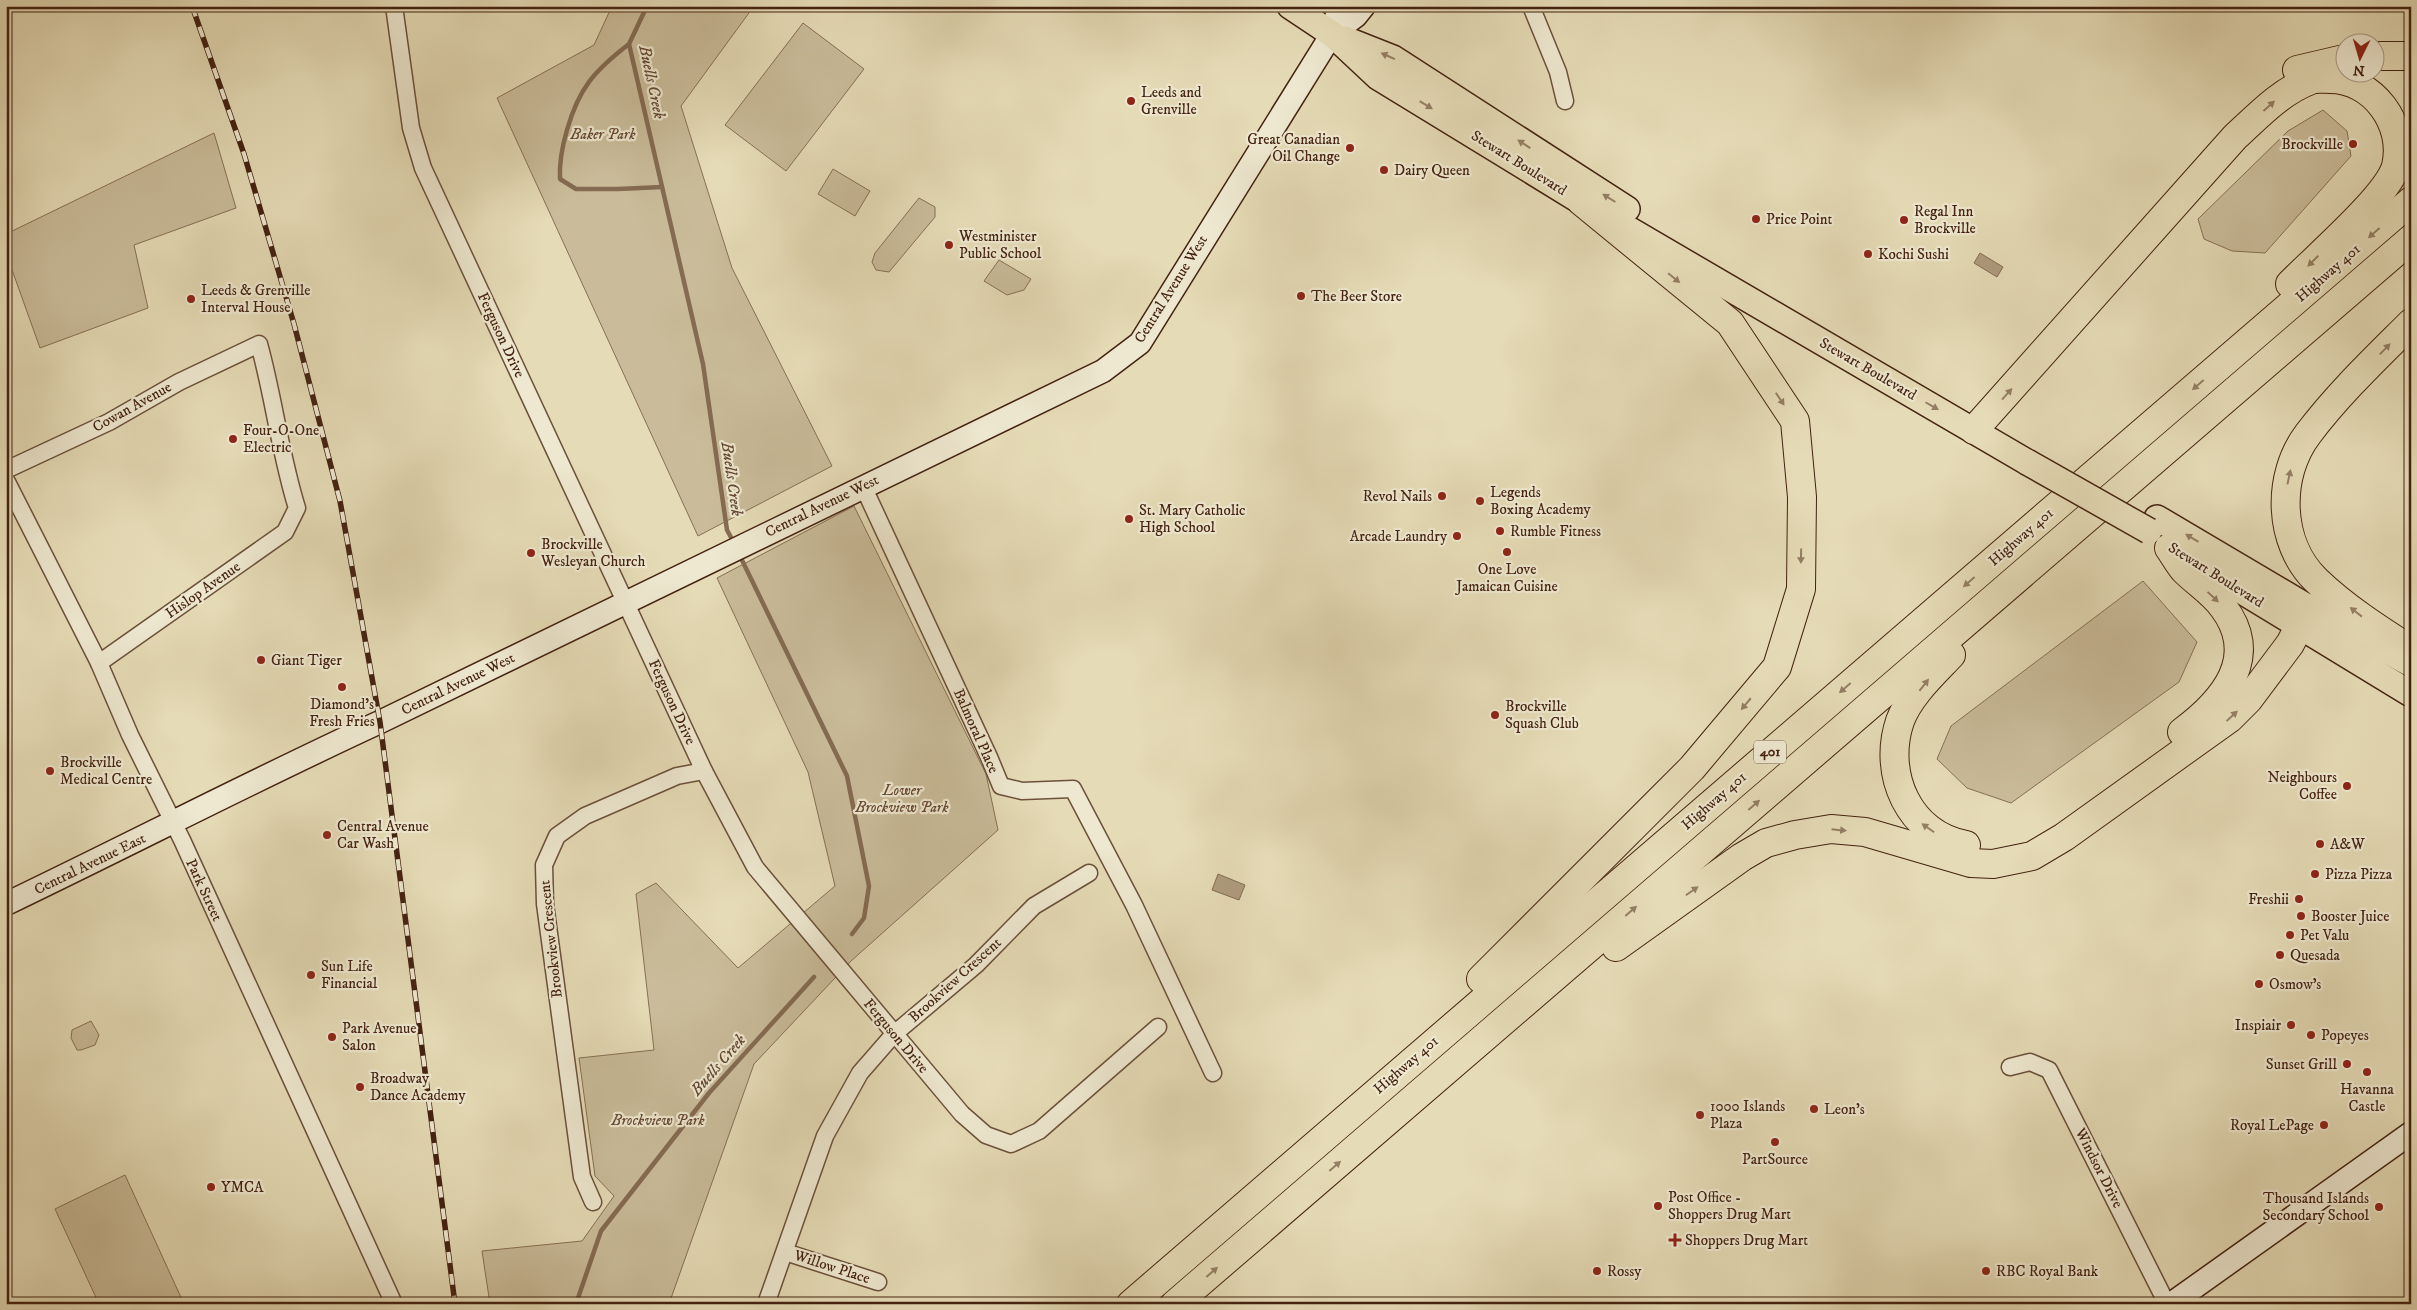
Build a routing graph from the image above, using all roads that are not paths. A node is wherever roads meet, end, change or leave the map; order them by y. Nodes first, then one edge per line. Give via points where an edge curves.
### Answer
1 (394, 6) edge
2 (1290, 6) edge
3 (1339, 6) edge
4 (1364, 6) edge
5 (1531, 6) edge
6 (1332, 34) junction
7 (2384, 56) edge
8 (2411, 56) edge
9 (2334, 61) edge
10 (1565, 101) dead end
11 (2411, 201) edge
12 (1582, 202) junction
13 (2411, 239) edge
14 (2411, 323) edge
15 (2228, 359) junction
16 (1971, 419) junction
17 (6, 470) edge
18 (6, 480) edge
19 (863, 486) junction
20 (2124, 487) junction
21 (297, 508) joint
22 (2158, 532) junction
23 (626, 602) junction
24 (2304, 617) junction
25 (2411, 650) edge
26 (99, 662) junction
27 (2411, 664) edge
28 (2411, 694) edge
29 (704, 771) junction
30 (174, 823) junction
31 (1089, 874) dead end
32 (6, 904) edge
33 (1158, 1027) dead end
34 (894, 1034) junction
35 (1468, 1051) junction
36 (2010, 1067) dead end
37 (1213, 1072) dead end
38 (1352, 1111) junction
39 (2411, 1133) edge
40 (593, 1202) dead end
41 (785, 1252) junction
42 (878, 1282) dead end
43 (394, 1304) edge
44 (766, 1304) edge
45 (1131, 1304) edge
46 (1175, 1304) edge
47 (2167, 1304) edge
48 (2171, 1304) edge

1 - 23 street, Ferguson Drive via 410,128 422,168
2 - 6 main road, Stewart Boulevard
3 - 6 street, Central Avenue West
4 - 6 street, Central Avenue West
5 - 10 street via 1558,72
6 -> 12 main road, Stewart Boulevard via 1378,77
16 -> 6 main road, Stewart Boulevard via 1565,171 1393,58
6 - 19 street, Central Avenue West via 1140,343 1103,371
7 - 8 highway
9 - 16 highway via 2292,71 2266,85 2245,103
11 -> 15 highway, Highway 401 / 401
12 -> 16 main road, Stewart Boulevard
12 -> 38 highway via 1730,323 1795,421 1802,497 1801,589 1776,667 1698,761 1445,1014 1367,1084
13 - 20 highway, Highway 401 / 401
25 -> 14 highway via 2371,624 2315,579 2290,536 2286,510 2290,472 2307,435 2352,382
16 -> 15 highway via 2236,137 2279,97 2312,80 2338,79 2368,91 2396,129 2396,159 2390,178 2377,197 2243,330
15 -> 38 highway, Highway 401 / 401
16 - 22 main road, Stewart Boulevard, bridge
17 - 21 street, Cowan Avenue via 109,422 179,382 259,344
18 - 26 street, Park Street
19 - 23 street, Central Avenue West
19 - 37 street, Balmoral Place via 1001,786 1022,791 1073,789 1134,905
22 -> 20 highway via 2183,568 2222,605 2235,624 2240,644 2237,661 2221,698 2200,719 2049,830 2011,848 1978,848 1950,843 1919,822 1898,785 1895,746 1900,720 1933,674 2085,533
35 -> 20 highway, Highway 401 / 401
21 - 26 street, Hislop Avenue via 285,532
22 - 24 main road, Stewart Boulevard
23 - 29 street, Ferguson Drive
23 - 30 street, Central Avenue West via 275,770
24 - 27 main road, Stewart Boulevard
24 - 28 main road, Stewart Boulevard
35 -> 24 highway via 1514,1026 1650,921 1766,843 1831,829 1865,832 1971,863 1993,864 2032,856 2064,837 2230,718 2248,700 2290,644
26 - 30 street, Park Street via 130,735
29 - 34 street, Ferguson Drive via 755,867
29 - 40 street, Brookview Crescent via 677,776 585,816 557,836 544,865 545,904 582,1177
30 - 32 street, Central Avenue East
30 - 43 street, Park Street
31 - 34 street, Brookview Crescent via 1034,906 976,965
33 - 34 street, Ferguson Drive via 1038,1131 1012,1144 986,1135 962,1114
34 - 41 street, Brookview Crescent via 860,1073 825,1136
46 -> 35 highway, Highway 401 / 401
36 - 47 street, Windsor Drive via 2030,1062 2049,1070
38 - 45 highway, Highway 401 / 401
39 - 48 street
41 - 42 street, Willow Place
41 - 44 street, Brookview Crescent

